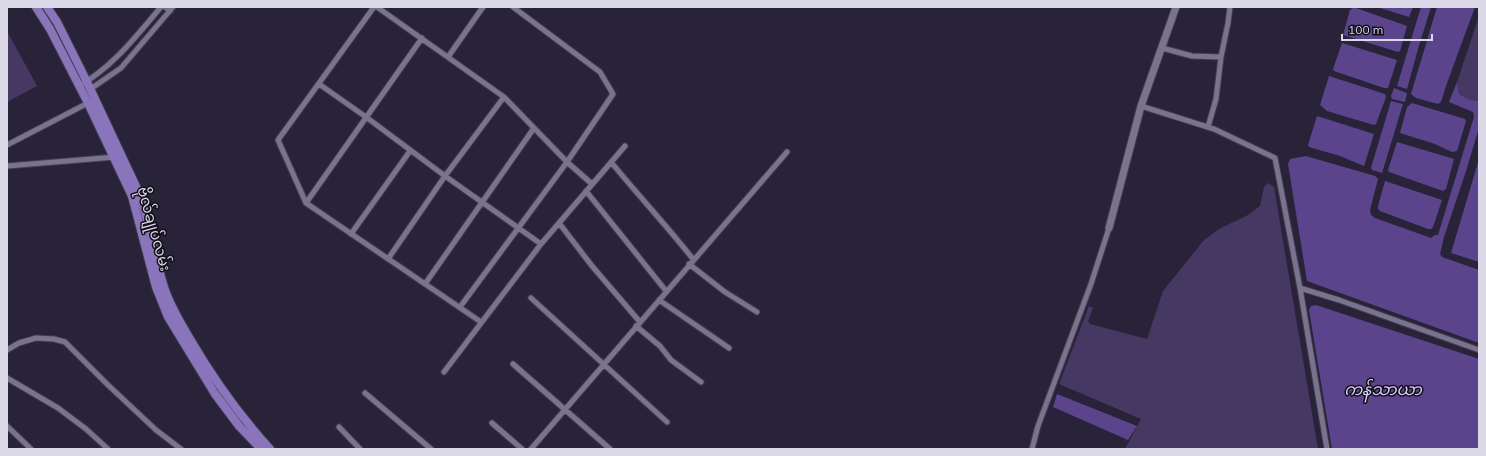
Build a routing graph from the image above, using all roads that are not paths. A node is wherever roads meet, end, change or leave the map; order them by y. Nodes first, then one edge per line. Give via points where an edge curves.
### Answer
1 (36, 7) edge
2 (47, 7) edge
3 (161, 7) edge
4 (165, 7) edge
5 (374, 7) edge
6 (377, 7) edge
7 (482, 7) edge
8 (513, 7) edge
9 (1176, 7) edge
10 (1230, 7) edge
11 (171, 9) edge
12 (422, 38) junction
13 (1162, 48) junction
14 (448, 57) junction
15 (1222, 57) junction
16 (319, 84) junction
17 (85, 88) junction
18 (504, 97) junction
19 (88, 102) junction
20 (1141, 106) junction
21 (366, 117) junction
22 (1208, 127) junction
23 (534, 128) junction
24 (7, 145) edge
25 (625, 146) dead end
26 (410, 151) junction
27 (787, 152) dead end
28 (115, 157) junction
29 (566, 162) junction
30 (611, 162) junction
31 (7, 166) edge
32 (445, 176) junction
33 (592, 184) junction
34 (586, 191) junction
35 (306, 202) junction
36 (483, 202) junction
37 (559, 223) junction
38 (518, 227) junction
39 (1109, 228) joint
40 (351, 234) junction
41 (541, 244) junction
42 (388, 259) junction
43 (691, 261) junction
44 (425, 284) junction
45 (1300, 288) junction
46 (666, 291) junction
47 (532, 298) dead end
48 (659, 300) junction
49 (460, 307) junction
50 (757, 312) dead end
51 (481, 322) junction
52 (638, 324) junction
53 (729, 348) dead end
54 (7, 350) edge
55 (1479, 350) edge
56 (513, 364) dead end
57 (603, 365) junction
58 (444, 372) dead end
59 (7, 378) edge
60 (701, 382) dead end
61 (365, 393) dead end
62 (565, 410) junction
63 (667, 422) dead end
64 (492, 423) dead end
65 (7, 426) edge
66 (339, 427) dead end
67 (31, 449) edge
68 (108, 449) edge
69 (181, 449) edge
70 (260, 449) edge
71 (270, 449) edge
72 (360, 449) edge
73 (431, 449) edge
74 (522, 449) edge
75 (531, 449) edge
76 (610, 449) edge
77 (1032, 449) edge
78 (1327, 449) edge

1 - 17 main road, ဗိုလ်ချုပ်လမ်း
2 - 17 main road, ဗိုလ်ချုပ်လမ်း via 57,22
3 - 17 street via 115,59
4 - 11 street
5 - 16 street
6 - 12 street
7 - 14 street
8 - 29 street via 600,72 613,94
9 - 13 street
10 - 15 street
11 - 17 street via 121,68
12 - 14 street
12 - 21 street
13 - 15 street via 1192,56
13 - 20 street
14 - 18 street
15 - 22 street via 1216,99
16 - 21 street
16 - 35 street via 278,140
17 - 19 main road, ဗိုလ်ချုပ်လမ်း
17 - 71 main road, ဗိုလ်ချုပ်လမ်း via 139,193 172,308 221,388 243,419
18 - 23 street
18 - 32 street
19 - 24 street
19 - 28 main road, ဗိုလ်ချုပ်လမ်း
20 - 22 street
20 - 39 street
21 - 26 street
21 - 35 street
22 - 45 street via 1275,158
23 - 29 street
23 - 36 street
25 - 30 street
26 - 32 street
26 - 40 street
27 - 43 street
28 - 31 street
28 - 70 main road, ဗိုလ်ချုပ်လမ်း via 132,196 156,287 168,317 215,394
29 - 33 street
29 - 38 street
30 - 33 street
30 - 43 street via 668,227
32 - 36 street
32 - 42 street
33 - 34 street
34 - 37 street
34 - 46 street
35 - 40 street
36 - 38 street
36 - 44 street
37 - 41 street
37 - 52 street
38 - 41 street
38 - 49 street
39 - 77 street
40 - 42 street
41 - 51 street
42 - 44 street
43 - 46 street
43 - 50 street via 725,292
44 - 49 street
45 - 55 street
45 - 78 street
46 - 48 street
47 - 57 street
48 - 52 street
48 - 53 street
49 - 51 street
51 - 58 street
52 - 57 street
52 - 60 street via 671,360
54 - 69 street via 36,338 65,342 156,430
56 - 62 street
57 - 62 street
57 - 63 street
59 - 68 street via 58,408
61 - 73 street
62 - 75 street
62 - 76 street
64 - 74 street
65 - 67 street
66 - 72 street

